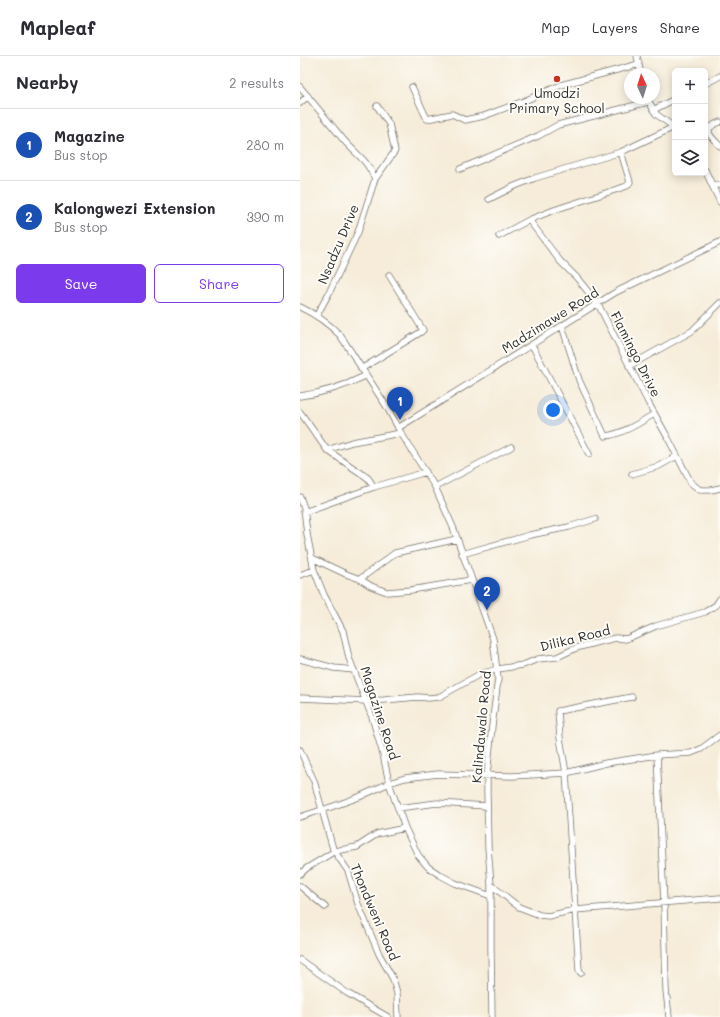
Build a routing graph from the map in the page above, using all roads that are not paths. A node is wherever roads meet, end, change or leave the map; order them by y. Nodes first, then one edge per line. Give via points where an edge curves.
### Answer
1 (637, 56) edge
2 (639, 64) junction
3 (640, 68) edge
4 (720, 76) edge
5 (708, 82) edge
6 (412, 86) dead end
7 (300, 87) edge
8 (308, 96) junction
9 (672, 100) edge
10 (300, 103) edge
11 (634, 104) edge
12 (650, 104) edge
13 (377, 106) dead end
14 (653, 110) junction
15 (720, 122) edge
16 (672, 125) edge
17 (672, 128) edge
18 (720, 146) edge
19 (622, 152) junction
20 (460, 169) dead end
21 (708, 176) edge
22 (375, 179) junction
23 (712, 185) junction
24 (720, 185) edge
25 (489, 199) dead end
26 (720, 202) edge
27 (529, 220) junction
28 (499, 236) dead end
29 (720, 242) edge
30 (389, 275) dead end
31 (720, 303) edge
32 (598, 304) junction
33 (300, 307) edge
34 (317, 315) junction
35 (562, 326) junction
36 (532, 345) junction
37 (629, 366) junction
38 (362, 369) junction
39 (365, 376) junction
40 (300, 396) edge
41 (300, 412) edge
42 (654, 414) junction
43 (400, 430) junction
44 (510, 447) dead end
45 (327, 450) junction
46 (589, 454) dead end
47 (677, 456) junction
48 (426, 472) junction
49 (632, 474) dead end
50 (374, 487) junction
51 (435, 487) junction
52 (720, 488) edge
53 (300, 497) edge
54 (304, 512) junction
55 (595, 519) dead end
56 (457, 539) junction
57 (462, 554) junction
58 (312, 558) junction
59 (314, 570) junction
60 (300, 574) edge
61 (360, 579) junction
62 (471, 580) junction
63 (720, 599) edge
64 (300, 659) edge
65 (498, 668) junction
66 (354, 670) junction
67 (632, 697) dead end
68 (300, 698) edge
69 (366, 701) junction
70 (720, 735) edge
71 (300, 750) edge
72 (657, 755) junction
73 (566, 773) junction
74 (487, 776) junction
75 (389, 783) junction
76 (487, 806) junction
77 (398, 808) junction
78 (323, 809) junction
79 (300, 817) edge
80 (405, 828) junction
81 (335, 852) junction
82 (300, 874) edge
83 (491, 885) junction
84 (300, 886) edge
85 (491, 896) junction
86 (720, 898) edge
87 (664, 903) junction
88 (325, 907) dead end
89 (575, 910) junction
90 (300, 960) edge
91 (581, 973) dead end
92 (388, 1017) edge
93 (398, 1017) edge
94 (492, 1017) edge
95 (669, 1017) edge

1 - 2 street
2 - 3 street
2 - 6 street via 561,85 484,116 465,120 452,114 427,119
4 - 5 street
7 - 8 street
8 - 10 street
8 - 22 street via 342,140 367,163
9 - 14 street
11 - 20 street via 558,125
12 - 14 street
13 - 22 street, Nsadzu Drive via 389,124 395,149
14 - 16 street
15 - 18 street via 708,131 711,138
17 - 19 street
19 - 25 street via 535,178
19 - 27 street via 630,182 627,186
21 - 23 street
22 - 34 street, Nsadzu Drive via 358,232
23 - 24 street
23 - 26 street
27 - 28 street
27 - 32 street, Flamingo Drive via 560,261
29 - 32 street, Madzimawe Road via 616,292
30 - 38 street via 423,330
31 - 37 street via 692,331
32 - 35 street, Madzimawe Road
32 - 37 street, Flamingo Drive
33 - 34 street, Kalindawalo Road
34 - 38 street, Kalindawalo Road via 340,335
35 - 36 street, Madzimawe Road
35 - 42 street via 579,380 605,436 627,429
36 - 43 street, Madzimawe Road
36 - 46 street
37 - 42 street, Flamingo Drive
38 - 39 street, Kalindawalo Road
39 - 40 street via 315,394
39 - 43 street, Kalindawalo Road
41 - 45 street
42 - 47 street, Flamingo Drive
43 - 45 street
43 - 48 street, Kalindawalo Road
44 - 51 street
45 - 50 street via 368,478
47 - 49 street via 659,466
47 - 52 street, Flamingo Drive via 695,487 700,490
48 - 50 street
48 - 51 street, Kalindawalo Road
50 - 54 street
51 - 56 street, Kalindawalo Road
53 - 54 street, Magazine Road
54 - 58 street, Magazine Road
55 - 57 street
56 - 57 street, Kalindawalo Road
56 - 61 street via 395,554
57 - 62 street, Kalindawalo Road
58 - 59 street, Magazine Road
58 - 61 street
59 - 60 street
59 - 66 street, Magazine Road via 343,630
61 - 62 street via 387,592
62 - 65 street, Kalindawalo Road via 493,639
63 - 65 street, Dilika Road via 716,606 708,611 656,626 626,639 616,638 598,642 557,657
64 - 66 street via 334,668
65 - 69 street, Dilika Road via 480,674 439,697
65 - 74 street, Kalindawalo Road
66 - 69 street, Magazine Road
67 - 73 street via 558,710
68 - 69 street, Dilika Road
69 - 75 street, Magazine Road via 383,754
70 - 72 street via 691,753
71 - 78 street, Thondweni Road
72 - 73 street via 606,763
72 - 87 street
73 - 74 street
73 - 89 street
74 - 75 street via 438,774 405,778
74 - 76 street, Kalindawalo Road
75 - 77 street, Magazine Road
75 - 78 street via 359,797
76 - 77 street via 437,803
76 - 83 street, Kalindawalo Road
77 - 80 street, Magazine Road
78 - 79 street
78 - 81 street, Thondweni Road
80 - 81 street via 377,834 357,846
80 - 85 street, Magazine Road via 418,854 428,867 454,883
81 - 82 street
81 - 93 street, Thondweni Road via 348,871 358,904 379,954 393,979 397,993
83 - 85 street, Kalindawalo Road
83 - 89 street via 519,907 540,915 557,915
84 - 88 street
85 - 94 street, Kalindawalo Road
86 - 87 street
87 - 89 street
87 - 95 street
89 - 91 street
90 - 92 street via 347,993

